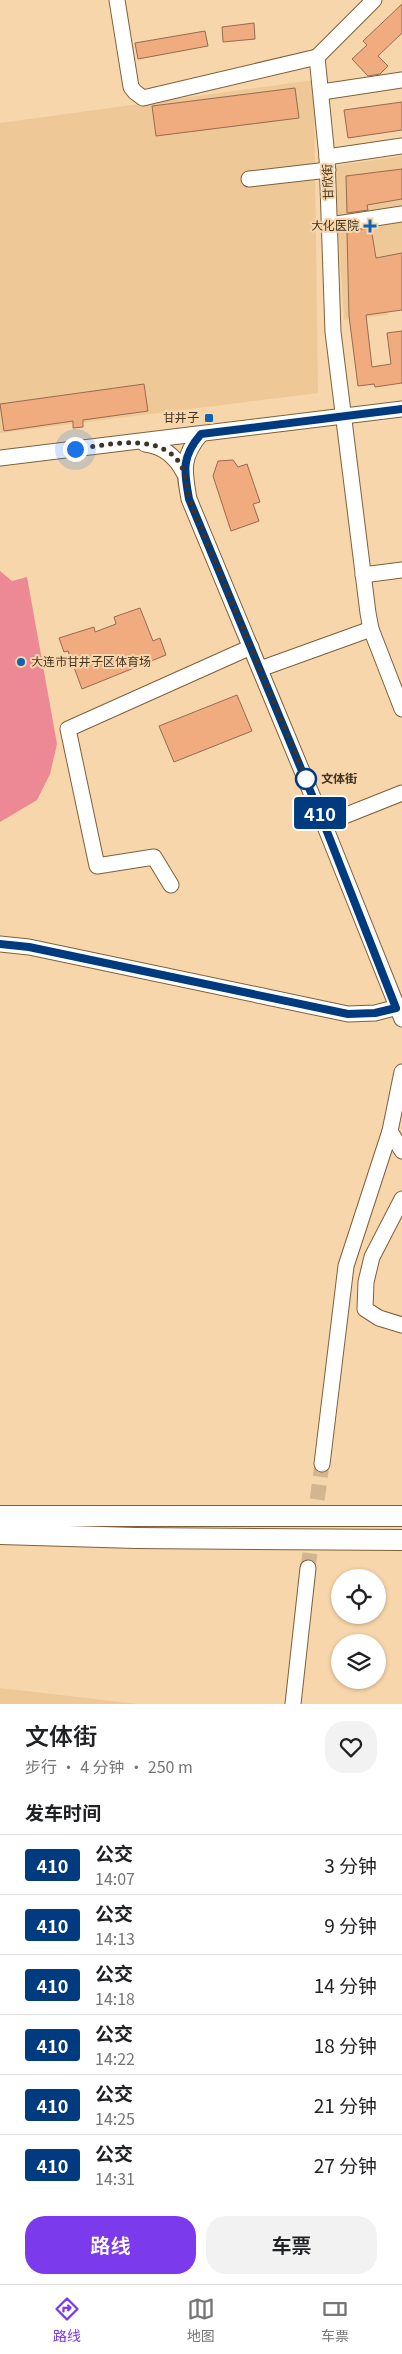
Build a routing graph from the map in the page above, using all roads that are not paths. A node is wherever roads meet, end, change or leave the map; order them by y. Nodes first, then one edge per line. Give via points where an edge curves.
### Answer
1 (117, 0) edge
2 (374, 0) edge
3 (317, 57) junction
4 (402, 80) edge
5 (322, 92) junction
6 (402, 146) edge
7 (327, 163) junction
8 (249, 179) dead end
9 (402, 214) edge
10 (330, 226) junction
11 (402, 409) edge
12 (343, 417) junction
13 (201, 434) junction
14 (131, 442) junction
15 (0, 458) edge
16 (184, 473) junction
17 (402, 570) edge
18 (363, 575) junction
19 (371, 629) junction
20 (251, 647) junction
21 (260, 669) junction
22 (402, 709) edge
23 (402, 793) edge
24 (324, 824) junction
25 (171, 885) dead end
26 (0, 944) edge
27 (400, 1011) edge
28 (402, 1072) edge
29 (390, 1131) junction
30 (402, 1151) edge
31 (402, 1199) edge
32 (402, 1325) edge
33 (322, 1464) tunnel mouth
34 (0, 1516) edge
35 (402, 1516) edge
36 (0, 1534) edge
37 (402, 1540) edge
38 (308, 1568) tunnel mouth
39 (293, 1704) edge

1 - 3 street via 131,86 143,98
2 - 3 street
3 - 5 street, 甘欣街
4 - 5 street
5 - 7 street, 甘欣街
6 - 7 street
7 - 8 street
7 - 10 street, 甘欣街
9 - 10 street
10 - 12 street, 甘欣街 via 333,332
11 - 12 street
12 - 13 street
12 - 18 street, 甘欣街
13 - 14 street
13 - 16 street via 191,445
14 - 15 street
14 - 16 street via 162,449 180,464
16 - 20 street via 189,499
17 - 18 street
18 - 19 street, 甘欣街
19 - 21 street
19 - 22 street, 甘欣街
20 - 21 street
20 - 25 street via 68,729 98,866 154,858
21 - 24 street
23 - 24 street
24 - 27 street
26 - 27 street via 29,947 348,1014
28 - 29 street
29 - 30 street
29 - 33 street via 346,1266
31 - 32 street via 372,1257 366,1282 365,1309 379,1318
34 - 35 main road
36 - 37 main road
38 - 39 street

